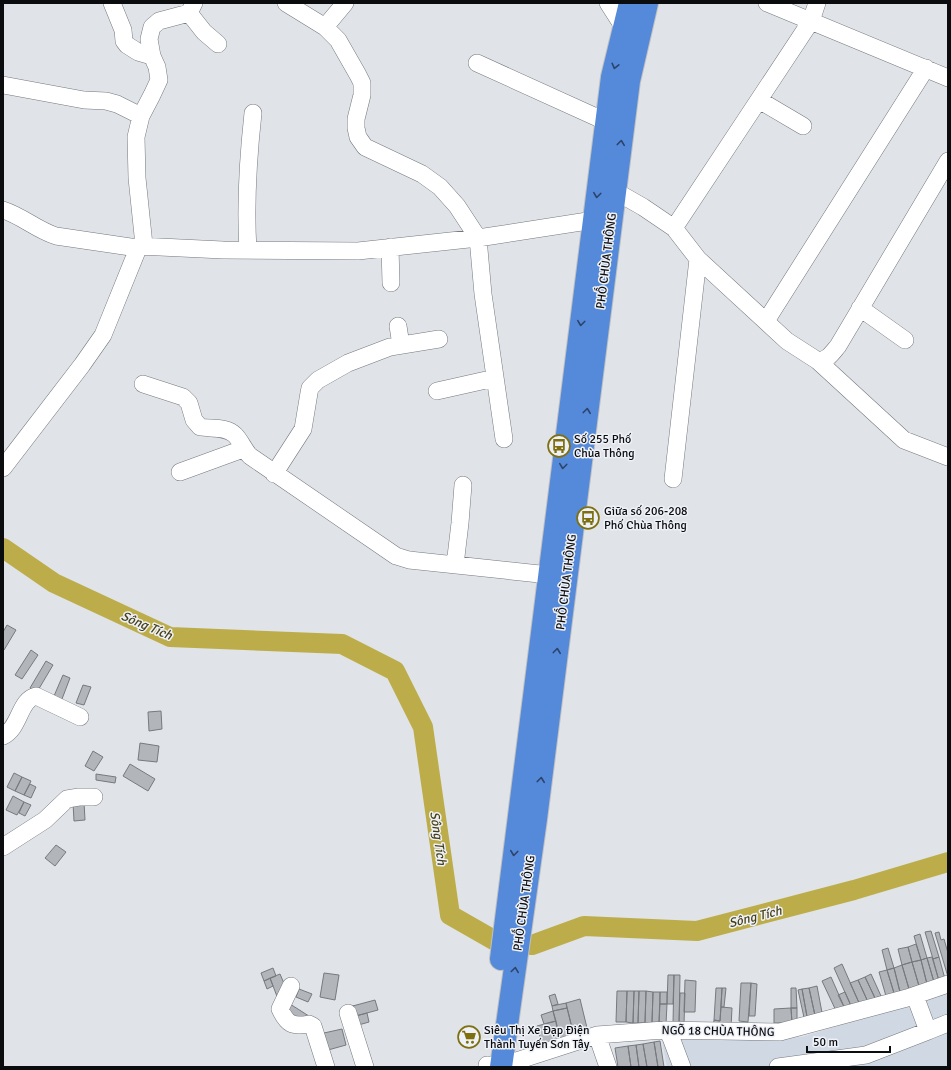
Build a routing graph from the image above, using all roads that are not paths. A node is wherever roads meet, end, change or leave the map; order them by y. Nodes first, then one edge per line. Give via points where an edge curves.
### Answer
1 (112, 3) edge
2 (286, 3) edge
3 (345, 3) edge
4 (608, 3) edge
5 (630, 3) edge
6 (647, 3) edge
7 (766, 3) edge
8 (817, 3) edge
9 (191, 8) edge
10 (811, 21) junction
11 (325, 27) junction
12 (632, 31) junction
13 (218, 44) dead end
14 (152, 56) junction
15 (477, 63) dead end
16 (926, 68) junction
17 (948, 78) edge
18 (3, 86) edge
19 (759, 100) junction
20 (253, 113) dead end
21 (141, 116) junction
22 (606, 122) junction
23 (803, 126) dead end
24 (948, 161) edge
25 (615, 191) junction
26 (3, 210) edge
27 (594, 220) junction
28 (674, 228) junction
29 (478, 238) junction
30 (141, 247) junction
31 (390, 247) junction
32 (248, 250) junction
33 (698, 259) junction
34 (391, 283) dead end
35 (860, 308) junction
36 (766, 321) junction
37 (398, 326) dead end
38 (439, 339) dead end
39 (905, 340) dead end
40 (401, 345) junction
41 (818, 361) junction
42 (495, 378) junction
43 (144, 384) dead end
44 (437, 391) dead end
45 (504, 439) dead end
46 (243, 449) junction
47 (948, 457) edge
48 (3, 468) edge
49 (180, 472) dead end
50 (274, 474) junction
51 (673, 479) dead end
52 (463, 485) dead end
53 (455, 565) junction
54 (550, 575) junction
55 (80, 717) dead end
56 (3, 736) edge
57 (94, 797) dead end
58 (528, 817) junction
59 (3, 847) edge
60 (948, 984) edge
61 (291, 986) dead end
62 (915, 996) junction
63 (348, 1013) dead end
64 (948, 1023) edge
65 (664, 1030) junction
66 (928, 1031) junction
67 (597, 1035) junction
68 (867, 1061) edge
69 (494, 1066) edge
70 (326, 1067) edge
71 (365, 1067) edge
72 (608, 1067) edge
73 (682, 1067) edge
74 (778, 1067) edge

1 - 14 street via 127,45
2 - 11 street
3 - 11 street
4 - 12 street
5 - 12 highway, PHỐ CHÙA THÔNG
6 - 12 highway, PHỐ CHÙA THÔNG
7 - 10 street
8 - 10 street
9 - 13 street via 204,32
9 - 14 street via 159,21 152,27 149,39
10 - 16 street
10 - 19 street
11 - 29 street via 338,40 362,83 362,95 356,118 358,136 365,146 422,174 440,187 457,206
12 -> 22 highway, PHỐ CHÙA THÔNG via 612,77
25 -> 12 highway, PHỐ CHÙA THÔNG via 629,81
14 - 21 street via 159,80
15 - 22 street
16 - 17 street
16 - 36 street
18 - 21 street via 84,100 106,101
19 - 23 street
19 - 28 street
20 - 32 street via 247,189
21 - 30 street via 136,137
22 -> 27 highway, PHỐ CHÙA THÔNG
24 - 35 street
25 - 28 street
58 -> 25 highway, PHỐ CHÙA THÔNG
26 - 30 street via 56,236
27 - 29 street
27 -> 54 highway, PHỐ CHÙA THÔNG
28 - 33 street
29 - 31 street
29 - 42 street
30 - 32 street
30 - 48 street via 103,335
31 - 32 street via 358,250
31 - 34 street
33 - 36 street
33 - 51 street
35 - 39 street
35 - 41 street via 838,346 824,361
36 - 41 street via 787,341
37 - 40 street
38 - 40 street
40 - 50 street via 337,368 313,383 303,429
41 - 47 street via 904,440
42 - 44 street
42 - 45 street
43 - 46 street via 183,397 189,403 194,420 200,427 234,434
46 - 49 street
46 - 50 street
50 - 53 street via 396,556
52 - 53 street
53 - 54 street
54 - 58 highway, PHỐ CHÙA THÔNG
55 - 56 street via 36,696 31,697 24,705 13,728
57 - 59 street via 79,796 67,799 45,820
58 - 69 highway, PHỐ CHÙA THÔNG
60 - 62 street, NGÕ 18 CHÙA THÔNG
61 - 70 street via 280,1009 286,1020 297,1026 313,1026
62 - 65 street, NGÕ 18 CHÙA THÔNG via 780,1032
62 - 66 street
63 - 71 street
64 - 66 street
65 - 67 street, NGÕ 18 CHÙA THÔNG
65 - 73 street via 670,1035
66 - 68 street
67 - 69 street, NGÕ 18 CHÙA THÔNG
67 - 72 street
68 - 74 street

